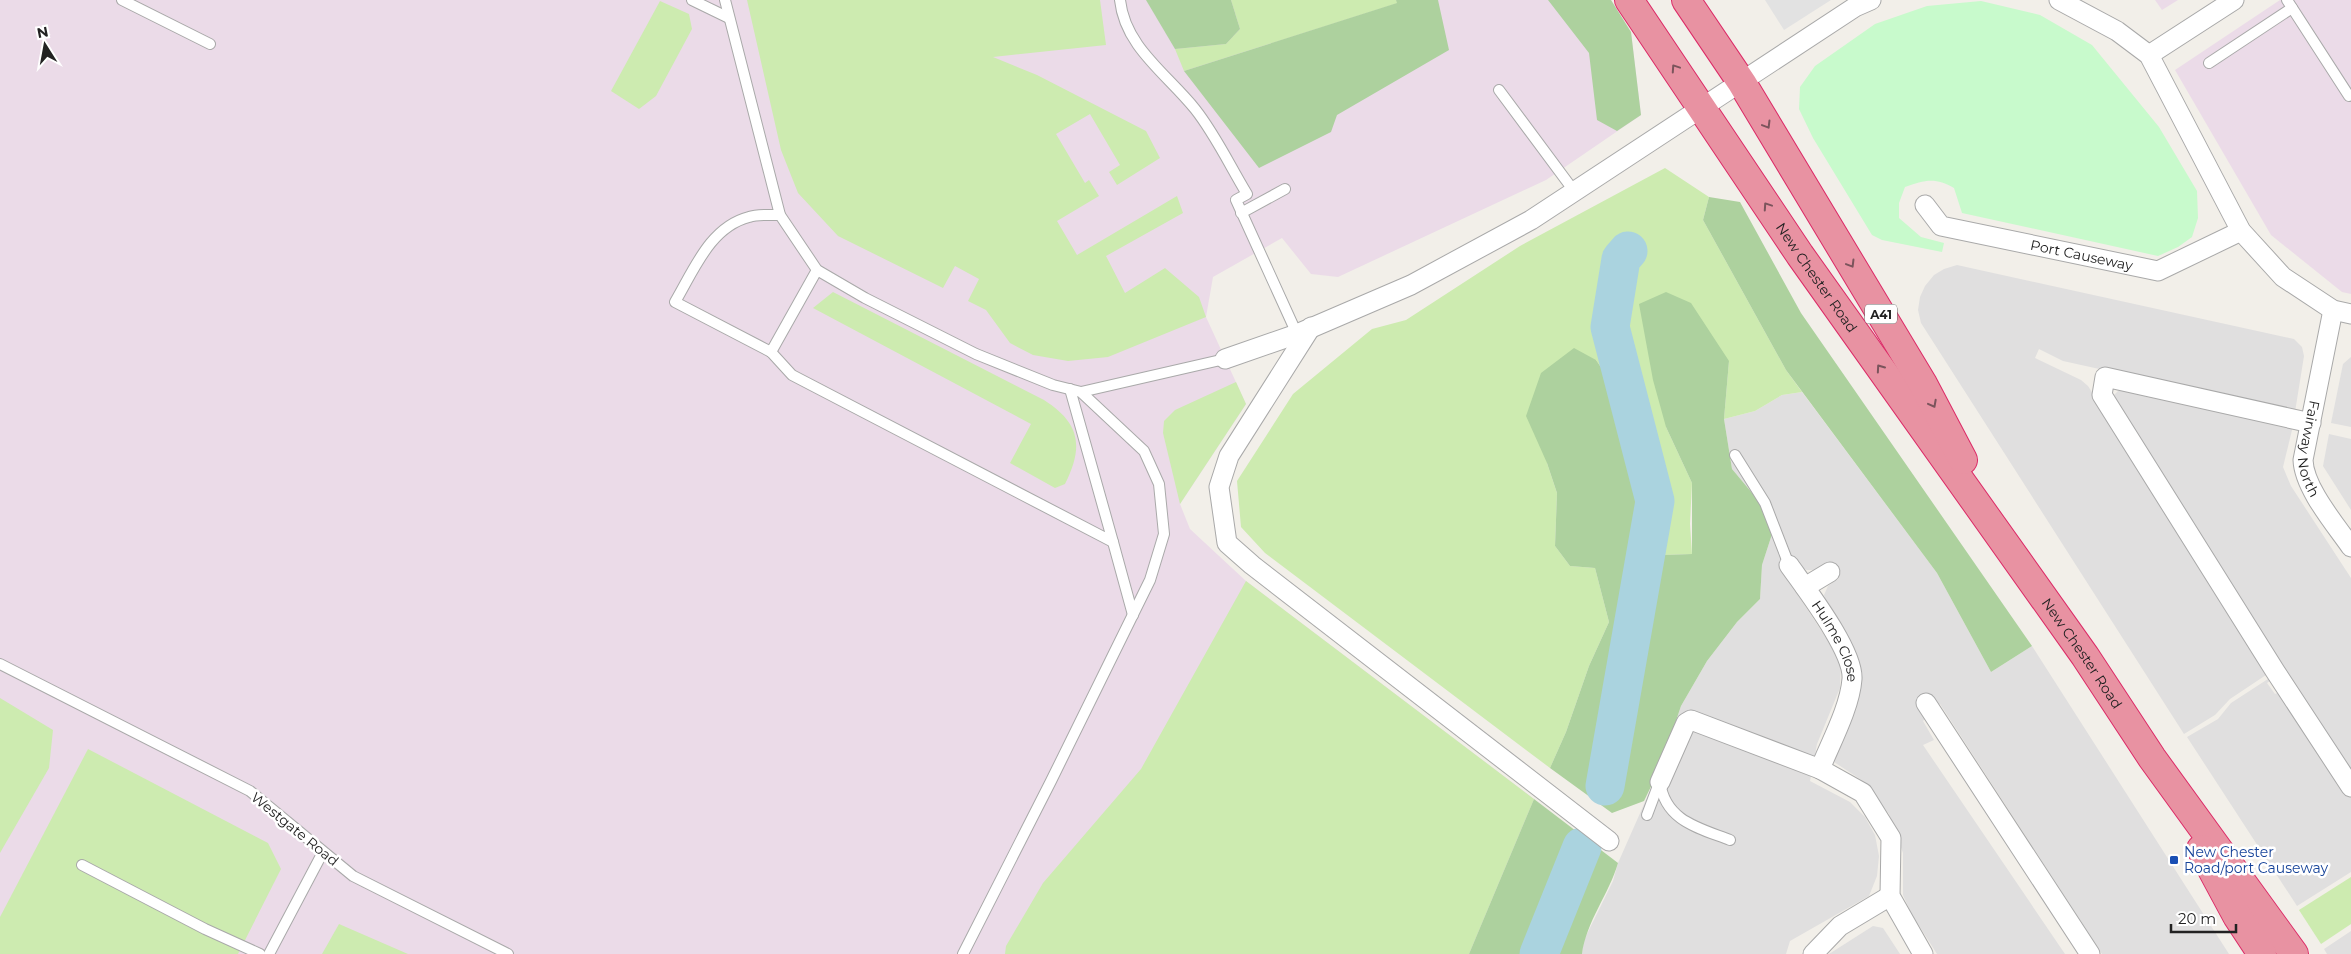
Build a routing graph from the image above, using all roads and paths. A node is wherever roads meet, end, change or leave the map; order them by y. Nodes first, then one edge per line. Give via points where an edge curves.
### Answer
1 (122, 0) edge
2 (692, 0) edge
3 (724, 0) edge
4 (1120, 0) edge
5 (1630, 0) edge
6 (1686, 0) edge
7 (1870, 0) edge
8 (2059, 0) edge
9 (2234, 0) edge
10 (2289, 4) edge
11 (729, 18) junction
12 (210, 44) dead end
13 (2149, 56) junction
14 (2209, 63) dead end
15 (1742, 83) junction
16 (1499, 90) dead end
17 (2349, 96) dead end
18 (1703, 109) junction
19 (1285, 189) dead end
20 (1574, 191) junction
21 (1925, 205) dead end
22 (1241, 213) junction
23 (780, 215) junction
24 (2241, 231) junction
25 (817, 270) junction
26 (2342, 312) edge
27 (1304, 330) junction
28 (771, 352) junction
29 (1225, 359) joint
30 (1070, 389) junction
31 (1081, 392) junction
32 (2311, 423) junction
33 (1734, 455) dead end
34 (1113, 542) junction
35 (2351, 547) edge
36 (2010, 549) junction
37 (1789, 565) joint
38 (1830, 572) dead end
39 (1805, 587) junction
40 (1132, 615) junction
41 (0, 664) edge
42 (1926, 703) dead end
43 (2152, 758) junction
44 (1820, 769) junction
45 (1660, 782) junction
46 (2351, 787) edge
47 (1648, 815) dead end
48 (1730, 840) dead end
49 (1610, 841) dead end
50 (323, 852) junction
51 (82, 865) dead end
52 (1890, 896) junction
53 (2287, 952) edge
54 (260, 954) edge
55 (269, 954) edge
56 (508, 954) edge
57 (963, 954) edge
58 (1813, 954) edge
59 (1923, 954) edge
60 (2090, 954) edge
61 (2262, 954) edge

1 - 12 lane
2 - 11 lane
3 - 11 lane
4 - 22 lane via 1121,13 1133,41 1195,110 1247,194 1236,200
18 -> 5 highway, New Chester Road / A41
6 - 15 highway, New Chester Road / A41
7 - 15 street
8 - 13 street via 2117,31
9 - 13 street
10 - 14 lane
10 - 17 lane
11 - 23 lane
13 - 24 street
15 - 18 street
15 -> 36 highway, New Chester Road / A41 via 1923,384
16 - 20 lane
18 - 20 street
36 -> 18 highway, New Chester Road / A41 via 1800,255
19 - 22 lane
20 - 27 street via 1531,220 1411,285
21 - 24 street, Port Causeway via 1941,226 2158,271
22 - 27 lane
23 - 25 lane
23 - 28 lane via 750,216 730,224 714,238 676,302
24 - 26 street via 2283,277
25 - 28 lane
25 - 30 lane via 976,354
26 - 32 street, Fairway North
27 - 29 street
27 - 49 street via 1229,456 1219,487 1227,543
28 - 34 lane via 792,375
29 - 31 lane
30 - 31 lane
30 - 34 lane
31 - 40 lane via 1144,451 1159,484 1164,534 1150,580
32 - 35 street, Fairway North via 2302,460 2303,471
32 - 46 street via 2105,377 2102,395
33 - 37 lane via 1766,503
34 - 40 lane
36 - 43 highway, New Chester Road / A41
37 - 39 street, Hulme Close
38 - 39 street, Hulme Close
39 - 44 street, Hulme Close via 1832,628 1852,676 1850,695
40 - 57 lane
41 - 50 lane, Westgate Road via 250,791
42 - 60 street
43 - 53 highway, New Chester Road / A41
43 - 61 highway, New Chester Road / A41 via 2237,916
44 - 45 street via 1692,720 1686,723
44 - 52 street via 1863,793 1891,838
45 - 47 lane
45 - 48 lane via 1661,790 1678,817
50 - 55 lane
50 - 56 lane, Westgate Road via 352,876
51 - 54 lane
52 - 58 street via 1840,926
52 - 59 street

